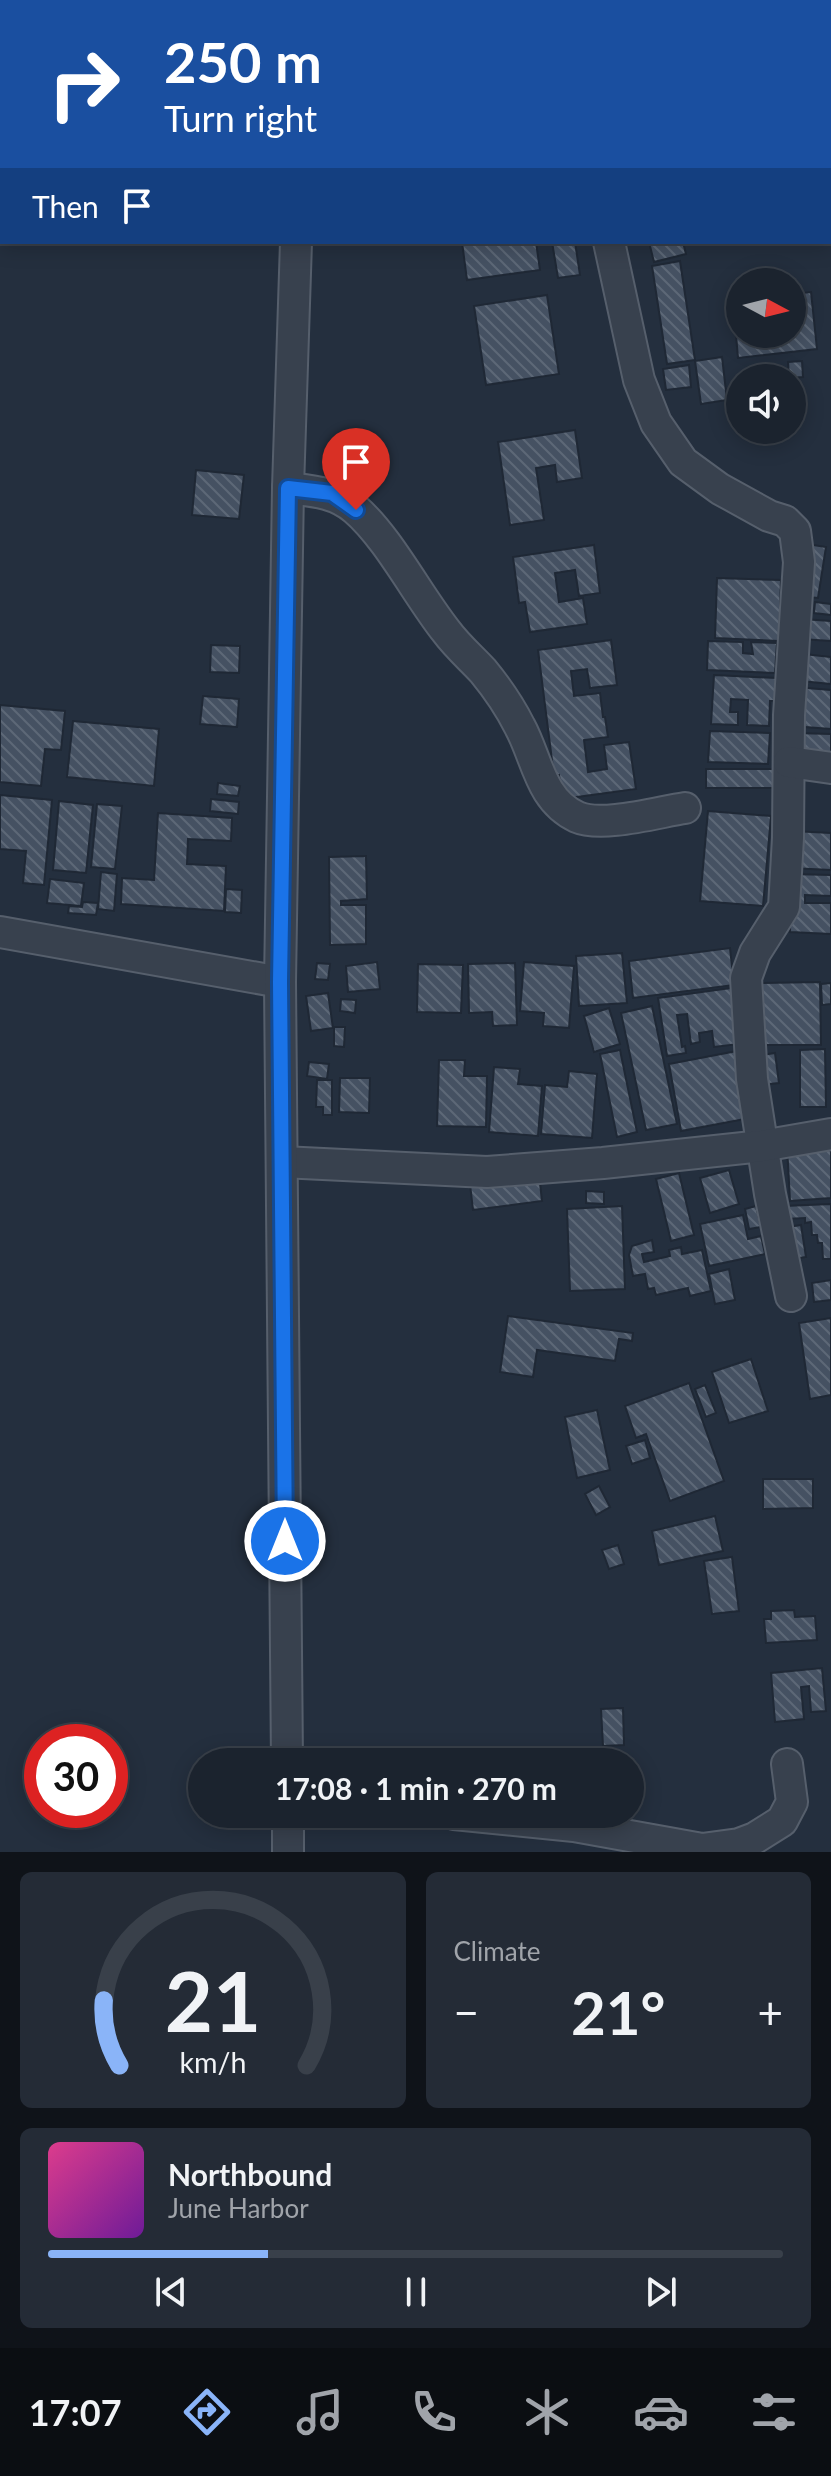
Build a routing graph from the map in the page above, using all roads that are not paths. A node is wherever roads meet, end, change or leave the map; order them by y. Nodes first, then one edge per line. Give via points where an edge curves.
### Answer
1 (296, 244) edge
2 (609, 244) edge
3 (288, 488) junction
4 (789, 762) junction
5 (831, 768) edge
6 (685, 808) dead end
7 (0, 932) edge
8 (280, 982) junction
9 (831, 1134) edge
10 (762, 1146) junction
11 (282, 1162) junction
12 (791, 1296) dead end
13 (287, 1748) edge
14 (787, 1764) dead end
15 (288, 1828) edge
16 (585, 1828) edge
17 (288, 1852) edge

1 - 3 street
2 - 4 street via 639,380 656,423 683,462 795,531 799,562
3 - 6 street via 332,493 356,510 447,633 503,698 554,801 577,817 598,821
3 - 8 street
4 - 5 street
4 - 10 street via 784,907 746,978
7 - 8 street
8 - 11 street
9 - 10 street
10 - 11 street via 487,1172
10 - 12 street
11 - 13 street
14 - 16 street via 792,1802 782,1821 739,1844 702,1849
15 - 17 street

